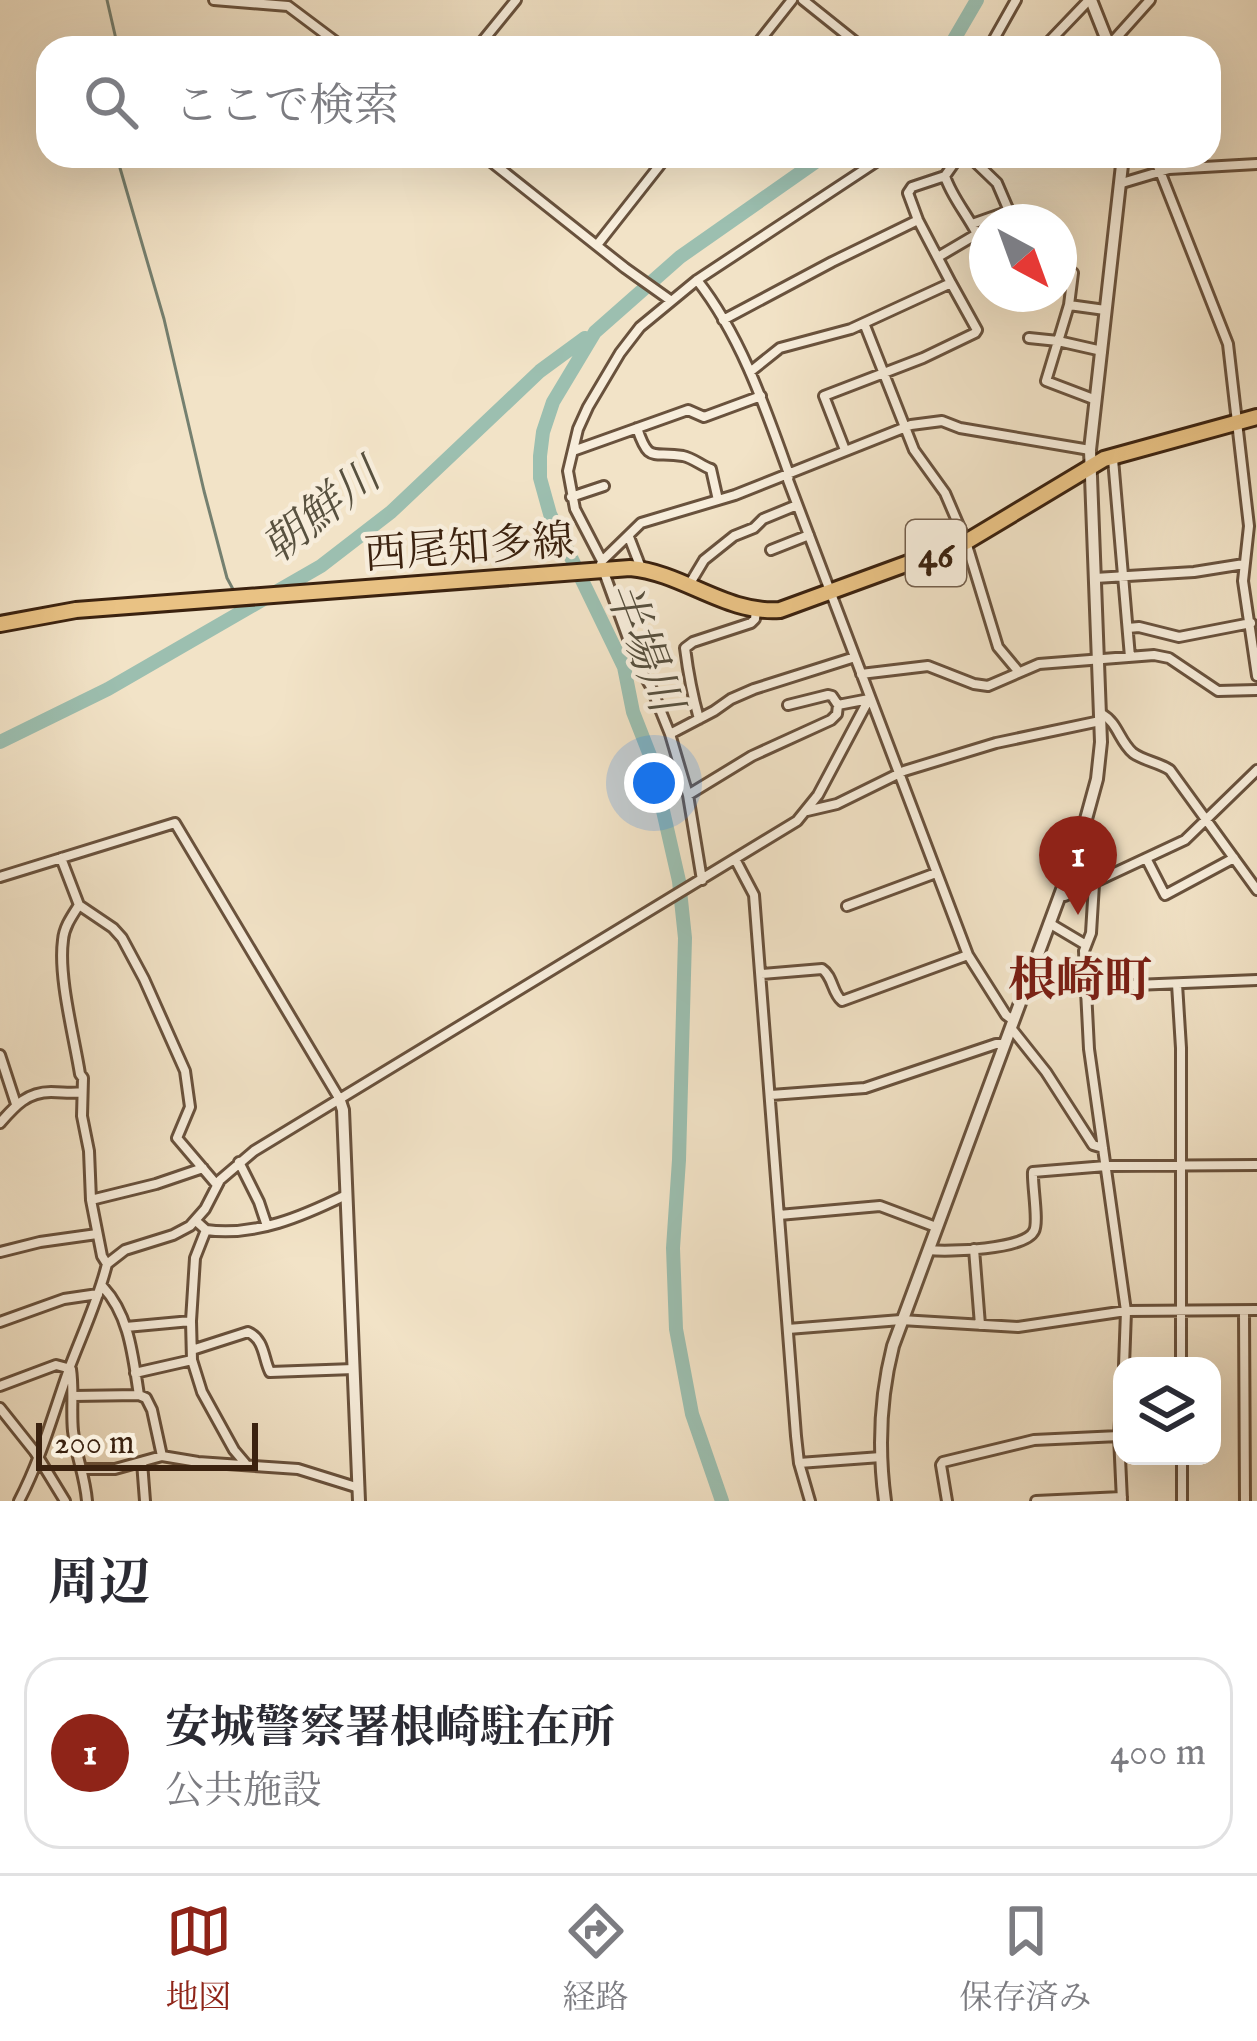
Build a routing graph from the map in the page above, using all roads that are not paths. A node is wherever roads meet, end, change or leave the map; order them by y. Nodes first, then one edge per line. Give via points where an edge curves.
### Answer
1 (214, 0) edge
2 (515, 0) edge
3 (792, 0) edge
4 (803, 0) edge
5 (1016, 0) edge
6 (1090, 0) edge
7 (1150, 0) edge
8 (328, 36) edge
9 (486, 36) edge
10 (764, 36) edge
11 (848, 36) edge
12 (996, 36) edge
13 (1055, 36) edge
14 (1105, 36) edge
15 (1119, 36) edge
16 (1257, 164) edge
17 (1221, 167) edge
18 (499, 168) edge
19 (658, 168) edge
20 (867, 168) edge
21 (951, 168) edge
22 (981, 168) edge
23 (1123, 168) edge
24 (1159, 168) edge
25 (1202, 168) edge
26 (1160, 171) junction
27 (945, 176) junction
28 (1122, 183) junction
29 (1006, 204) edge
30 (969, 218) edge
31 (918, 220) junction
32 (969, 239) edge
33 (597, 245) junction
34 (938, 257) junction
35 (697, 280) junction
36 (951, 283) junction
37 (668, 300) junction
38 (1077, 306) edge
39 (1107, 310) junction
40 (1067, 312) edge
41 (723, 320) junction
42 (864, 323) junction
43 (1029, 338) dead end
44 (1058, 341) junction
45 (1102, 351) junction
46 (750, 372) junction
47 (884, 374) junction
48 (761, 396) junction
49 (1096, 400) junction
50 (1257, 417) edge
51 (1237, 423) junction
52 (905, 427) junction
53 (638, 428) junction
54 (845, 450) junction
55 (1090, 450) junction
56 (572, 451) junction
57 (1113, 457) junction
58 (1090, 467) junction
59 (789, 474) junction
60 (604, 486) dead end
61 (571, 497) junction
62 (718, 500) junction
63 (797, 505) junction
64 (808, 536) junction
65 (629, 537) junction
66 (966, 542) junction
67 (770, 550) dead end
68 (1252, 550) edge
69 (1244, 564) junction
70 (599, 567) junction
71 (642, 569) junction
72 (1124, 576) junction
73 (1095, 578) junction
74 (689, 585) junction
75 (830, 592) junction
76 (756, 610) junction
77 (1251, 623) junction
78 (0, 624) edge
79 (1128, 628) junction
80 (855, 657) junction
81 (1130, 657) junction
82 (1099, 660) junction
83 (1018, 671) junction
84 (861, 674) junction
85 (1257, 676) edge
86 (1257, 690) edge
87 (869, 699) junction
88 (788, 705) dead end
89 (838, 705) junction
90 (1102, 717) junction
91 (699, 719) junction
92 (670, 734) junction
93 (1257, 770) edge
94 (899, 774) junction
95 (688, 795) junction
96 (807, 811) junction
97 (1207, 820) junction
98 (1234, 857) junction
99 (61, 858) junction
100 (735, 859) junction
101 (1147, 860) junction
102 (936, 873) junction
103 (0, 877) edge
104 (700, 881) junction
105 (1094, 884) junction
106 (1257, 890) edge
107 (1059, 896) junction
108 (79, 905) junction
109 (847, 906) dead end
110 (1049, 923) junction
111 (1086, 946) junction
112 (968, 956) junction
113 (761, 974) junction
114 (1257, 980) edge
115 (1177, 984) junction
116 (1086, 987) junction
117 (1012, 1024) junction
118 (1004, 1044) junction
119 (0, 1055) edge
120 (83, 1091) junction
121 (771, 1095) junction
122 (340, 1098) junction
123 (16, 1104) junction
124 (0, 1123) edge
125 (1103, 1148) junction
126 (239, 1162) junction
127 (1180, 1164) junction
128 (1257, 1165) edge
129 (1106, 1166) junction
130 (203, 1168) junction
131 (217, 1185) junction
132 (346, 1196) junction
133 (91, 1201) junction
134 (779, 1214) junction
135 (196, 1221) junction
136 (267, 1226) junction
137 (936, 1227) junction
138 (206, 1230) junction
139 (97, 1234) junction
140 (927, 1249) junction
141 (974, 1249) junction
142 (0, 1252) edge
143 (107, 1264) junction
144 (101, 1290) junction
145 (1181, 1310) junction
146 (1244, 1310) junction
147 (1257, 1310) edge
148 (1126, 1311) junction
149 (901, 1320) junction
150 (191, 1321) junction
151 (0, 1322) edge
152 (980, 1324) junction
153 (126, 1327) junction
154 (788, 1329) junction
155 (192, 1355) junction
156 (1124, 1357) edge
157 (1181, 1357) edge
158 (69, 1368) junction
159 (354, 1369) junction
160 (135, 1372) junction
161 (0, 1386) edge
162 (139, 1395) junction
163 (73, 1396) junction
164 (0, 1408) edge
165 (1113, 1436) edge
166 (162, 1456) junction
167 (881, 1457) junction
168 (39, 1460) junction
169 (142, 1462) junction
170 (799, 1462) junction
171 (245, 1464) junction
172 (1120, 1465) edge
173 (1182, 1465) edge
174 (82, 1469) junction
175 (359, 1495) edge
176 (1122, 1499) edge
177 (20, 1501) edge
178 (65, 1501) edge
179 (87, 1501) edge
180 (145, 1501) edge
181 (810, 1501) edge
182 (886, 1501) edge
183 (947, 1501) edge
184 (1036, 1501) edge
185 (1182, 1501) edge
186 (1245, 1501) edge

1 - 8 street via 288,6
2 - 9 street
3 - 10 street
4 - 11 street
5 - 12 street
6 - 13 street
6 - 14 street
7 - 15 street
16 - 17 street
18 - 33 street
19 - 33 street
20 - 35 street
21 - 27 street
22 - 29 street
23 - 28 street
24 - 26 street
25 - 26 street
26 - 28 street
26 - 51 street via 1225,332
27 - 30 street
27 - 31 street via 908,190
28 - 39 street
31 - 34 street
31 - 41 street
32 - 34 street
33 - 37 street
34 - 36 street
35 - 37 street
35 - 41 street
36 - 42 street
36 - 47 street via 976,333
37 - 56 street via 610,368
38 - 39 street
39 - 45 street
40 - 44 street
41 - 46 street
42 - 46 street via 780,348
42 - 47 street
43 - 44 street
44 - 45 street
44 - 49 street via 1046,381
45 - 49 street
46 - 48 street
47 - 52 street
47 - 54 street via 824,395
48 - 53 street via 704,418 688,410
48 - 59 street
49 - 55 street
50 - 51 main road, 46
51 - 57 main road, 46
51 - 68 street
52 - 54 street
52 - 55 street via 942,422
52 - 66 street
53 - 56 street
53 - 62 street via 650,453 711,469
54 - 59 street
55 - 58 street
56 - 61 street
57 - 58 main road, 46
57 - 72 street
58 - 66 main road, 46
58 - 73 street
59 - 62 street
59 - 63 street
60 - 61 street
61 - 70 street
62 - 65 street via 641,524
63 - 64 street
63 - 74 street via 734,536
64 - 67 street
64 - 75 street
65 - 70 street
65 - 71 street
66 - 75 main road, 46
66 - 83 street via 998,647
68 - 69 street
69 - 72 street
69 - 77 street
70 - 71 main road, 西尾知多線
70 - 78 main road, 西尾知多線 via 76,610
70 - 92 street
71 - 74 main road, 西尾知多線
72 - 73 street
72 - 79 street
73 - 82 street
74 - 76 main road, 西尾知多線
75 - 76 main road, 46
75 - 80 street
76 - 91 street via 751,623 685,648
77 - 79 street via 1179,637
77 - 85 street
79 - 81 street
80 - 84 street
80 - 91 street via 754,689
81 - 82 street
81 - 86 street via 1162,655 1218,692
82 - 83 street
82 - 90 street
83 - 84 street via 988,686 928,666
84 - 87 street
87 - 89 street
87 - 94 street
87 - 96 street
88 - 89 street via 828,695
89 - 95 street via 830,720
90 - 94 street
90 - 97 street via 1138,757 1170,770
90 - 107 street via 1097,779
91 - 92 street
92 - 95 street
93 - 97 street
94 - 96 street
94 - 102 street
95 - 104 street
96 - 100 street
97 - 98 street
97 - 101 street
98 - 101 street via 1166,895
98 - 106 street
99 - 103 street
99 - 108 street
99 - 122 street via 175,823
100 - 104 street
100 - 113 street via 754,891
101 - 105 street
102 - 109 street
102 - 112 street
104 - 122 street
105 - 107 street
105 - 111 street
107 - 110 street
108 - 120 street via 63,940
108 - 130 street via 122,938 144,979 185,1071 190,1108 177,1138
110 - 111 street
110 - 117 street
111 - 116 street
112 - 113 street via 842,1001 822,969
112 - 117 street
113 - 121 street
114 - 115 street
115 - 116 street
115 - 127 street
116 - 125 street
117 - 118 street
117 - 125 street via 1093,1145
118 - 121 street via 865,1088
118 - 137 street
119 - 123 street
120 - 123 street via 32,1094
120 - 133 street
121 - 134 street
122 - 126 street
122 - 132 street
123 - 124 street
125 - 129 street
126 - 131 street
126 - 136 street
127 - 128 street
127 - 129 street
127 - 145 street
129 - 141 street via 1033,1172 1032,1234
129 - 148 street
130 - 131 street
130 - 133 street
131 - 135 street
132 - 136 street
132 - 159 street
133 - 139 street
134 - 137 street via 880,1206
134 - 154 street
135 - 138 street
135 - 143 street
136 - 138 street
137 - 140 street
138 - 150 street via 195,1258
139 - 142 street
139 - 143 street
140 - 141 street
140 - 149 street
141 - 152 street
143 - 144 street
144 - 151 street
144 - 153 street
144 - 158 street
145 - 146 street
145 - 148 street
145 - 157 street
146 - 147 street
146 - 186 street
148 - 152 street via 1032,1326
148 - 156 street
149 - 152 street
149 - 154 street
149 - 167 street via 886,1381
150 - 153 street
150 - 155 street
153 - 160 street
154 - 170 street
155 - 159 street via 248,1332 262,1345 270,1372
155 - 160 street
155 - 171 street via 202,1392
158 - 161 street via 56,1365
158 - 163 street
158 - 168 street
159 - 175 street
160 - 162 street
162 - 163 street
162 - 166 street via 152,1410
163 - 174 street
164 - 168 street
165 - 183 street via 1034,1439 944,1462
166 - 169 street
166 - 171 street
167 - 170 street
167 - 182 street
168 - 177 street
168 - 178 street
169 - 174 street
169 - 180 street
170 - 181 street
171 - 175 street via 298,1469
172 - 176 street
173 - 185 street
174 - 179 street
176 - 184 street

